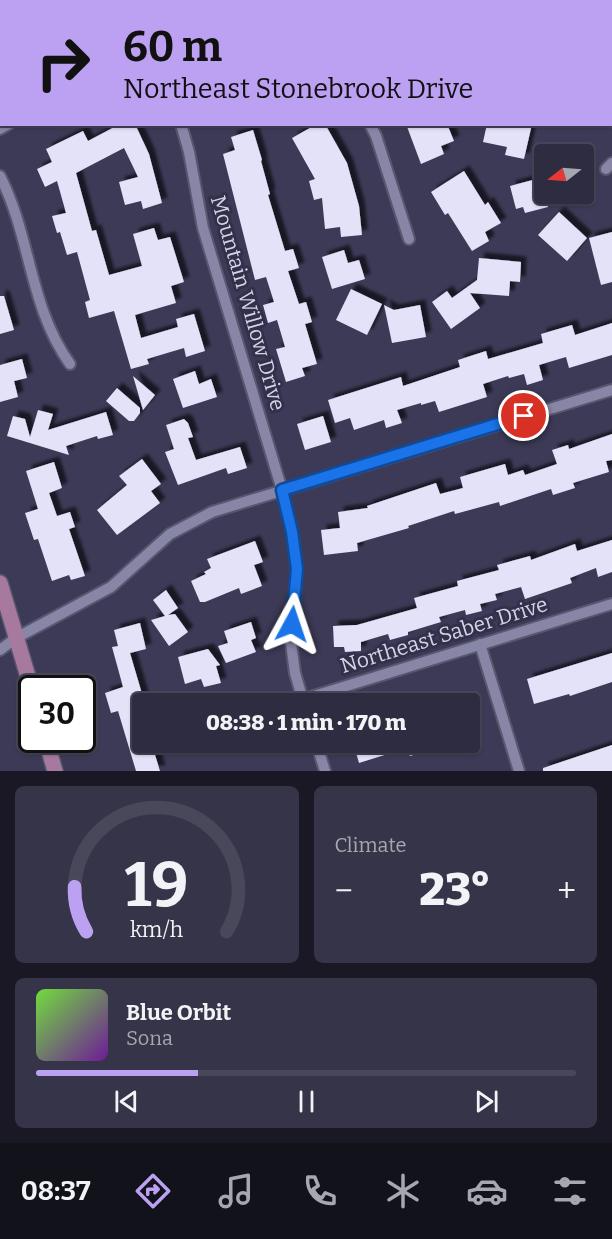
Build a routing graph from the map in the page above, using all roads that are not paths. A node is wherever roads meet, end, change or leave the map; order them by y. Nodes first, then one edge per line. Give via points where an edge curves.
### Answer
1 (182, 126) edge
2 (371, 126) edge
3 (0, 176) edge
4 (409, 239) dead end
5 (70, 364) dead end
6 (612, 390) edge
7 (282, 490) junction
8 (0, 583) edge
9 (612, 603) edge
10 (16, 638) junction
11 (0, 639) edge
12 (480, 644) junction
13 (0, 650) edge
14 (27, 675) edge
15 (301, 693) edge
16 (329, 693) edge
17 (50, 753) edge
18 (319, 753) edge
19 (56, 771) edge
20 (325, 771) edge
21 (519, 771) edge

1 - 7 street, Mountain Willow Drive via 203,228
2 - 4 street
3 - 5 street via 15,213 44,318
6 - 7 street
7 - 10 street via 212,512 170,534 111,587
7 - 15 street, Mountain Willow Drive via 297,569 291,643
8 - 10 main road
9 - 12 street, Northeast Saber Drive
10 - 11 street
10 - 13 street
10 - 14 main road
12 - 16 street, Northeast Saber Drive
12 - 21 street
17 - 19 main road
18 - 20 street

